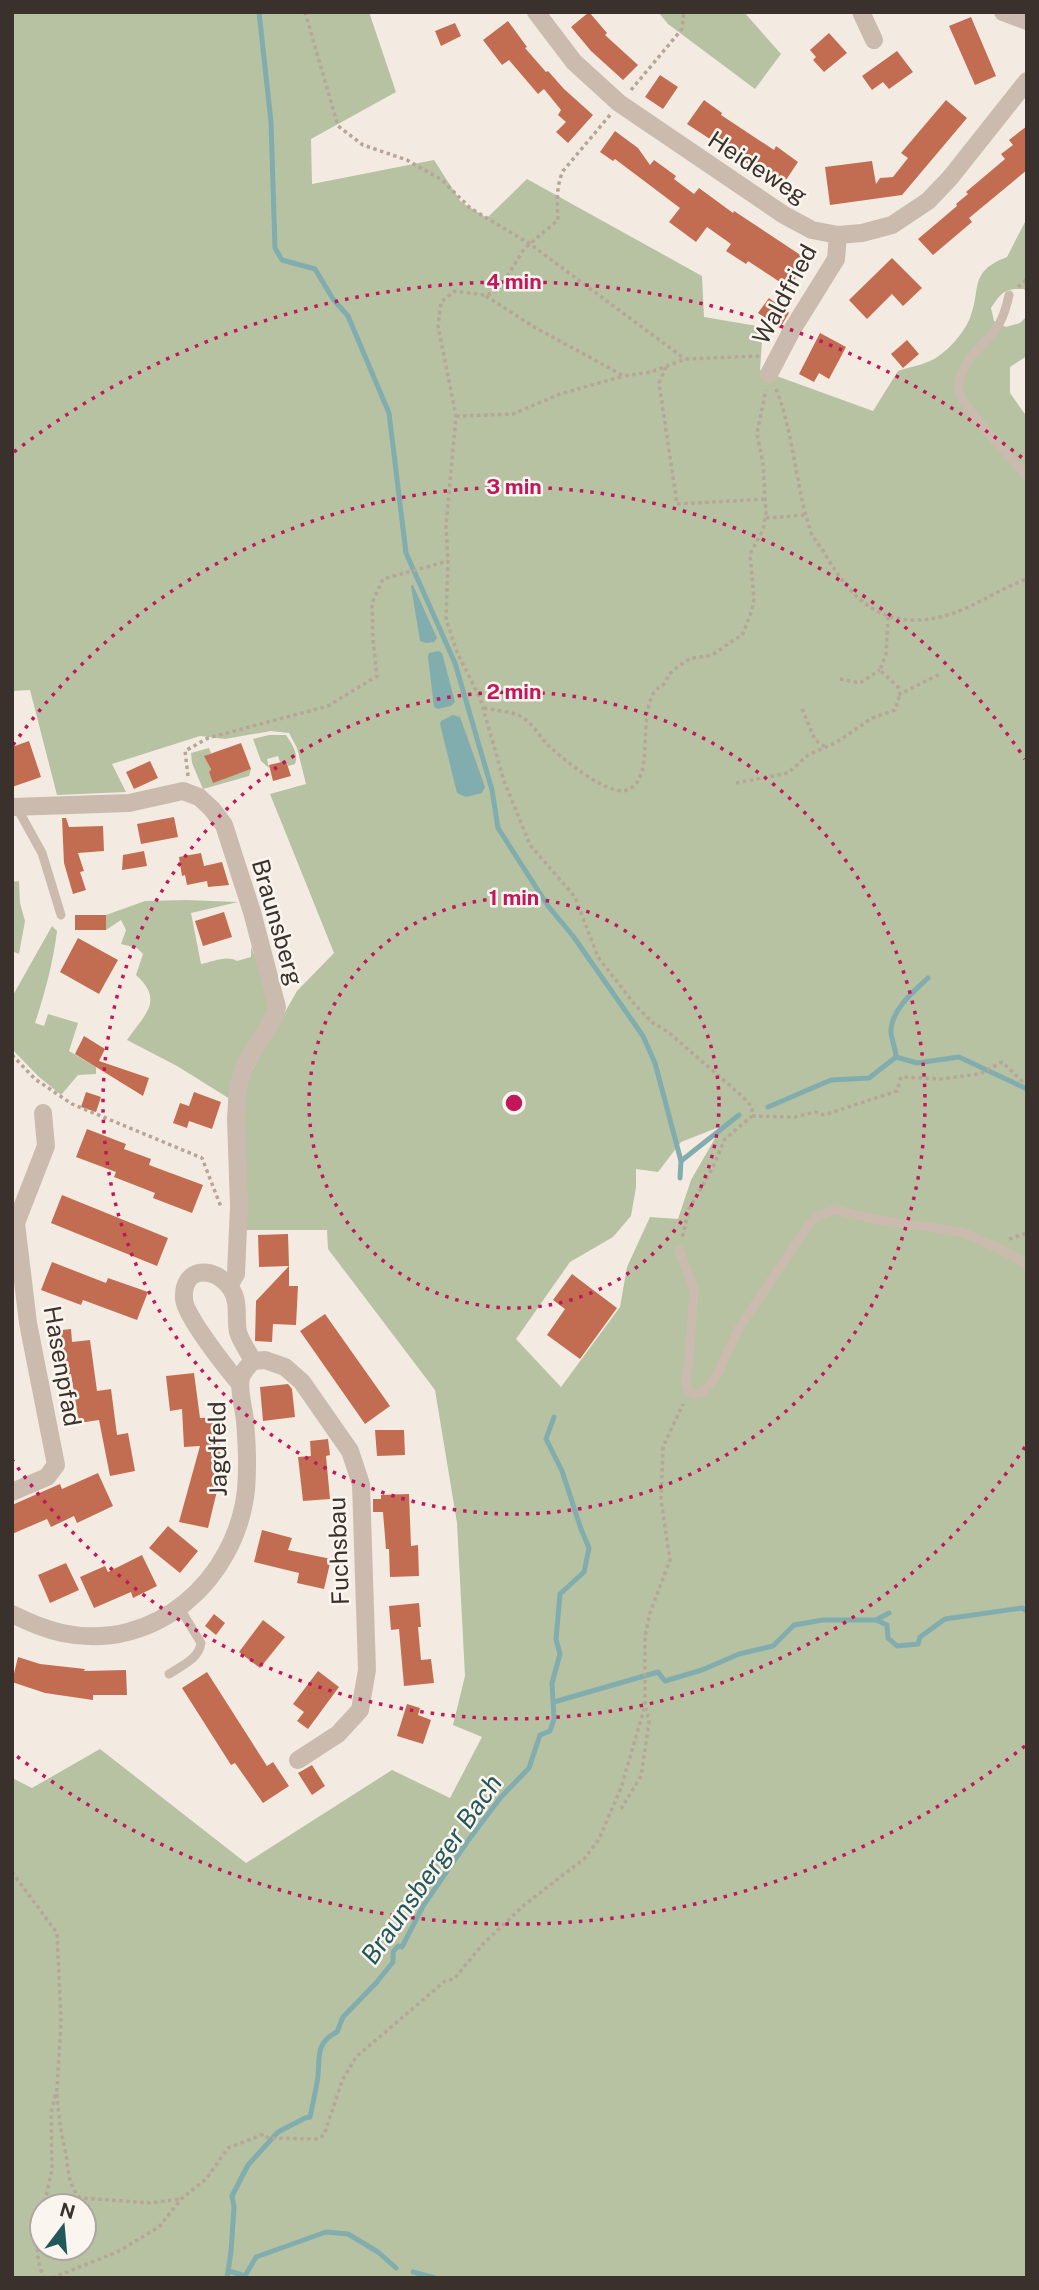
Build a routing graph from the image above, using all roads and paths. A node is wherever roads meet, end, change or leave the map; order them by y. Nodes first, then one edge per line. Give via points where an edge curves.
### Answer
1 (305, 12) edge
2 (536, 12) edge
3 (684, 12) edge
4 (861, 12) edge
5 (1003, 12) edge
6 (1027, 21) edge
7 (874, 40) dead end
8 (1027, 82) edge
9 (619, 103) junction
10 (838, 235) junction
11 (530, 244) junction
12 (484, 295) junction
13 (1009, 295) dead end
14 (779, 355) junction
15 (685, 359) junction
16 (666, 366) junction
17 (769, 374) junction
18 (624, 376) junction
19 (456, 416) junction
20 (1027, 476) edge
21 (766, 499) junction
22 (806, 515) junction
23 (765, 518) junction
24 (448, 561) junction
25 (1027, 579) edge
26 (888, 617) junction
27 (880, 670) junction
28 (940, 674) dead end
29 (841, 680) dead end
30 (900, 694) junction
31 (483, 708) junction
32 (802, 709) dead end
33 (825, 747) junction
34 (186, 764) dead end
35 (736, 783) dead end
36 (14, 807) edge
37 (61, 915) dead end
38 (12, 1055) edge
39 (1027, 1079) edge
40 (43, 1113) dead end
41 (751, 1116) junction
42 (221, 1217) dead end
43 (14, 1222) edge
44 (679, 1250) joint
45 (1027, 1264) edge
46 (229, 1286) junction
47 (253, 1361) junction
48 (240, 1384) junction
49 (689, 1392) junction
50 (12, 1492) edge
51 (179, 1607) junction
52 (12, 1614) edge
53 (169, 1674) dead end
54 (645, 1706) junction
55 (299, 1760) dead end
56 (621, 1809) dead end
57 (12, 1872) edge
58 (57, 2089) junction
59 (47, 2192) edge
60 (181, 2199) junction
61 (52, 2278) edge

1 - 11 path via 338,126 363,145 407,160 442,180 470,208
2 - 9 street, Heideweg via 574,62
3 - 9 path via 682,29
4 - 7 street
5 - 6 street
8 - 10 street, Heideweg via 928,201 892,225
9 - 10 street, Heideweg via 784,215 813,230
9 - 11 path via 563,171 558,220
10 - 14 street, Waldfried via 836,259
11 - 12 path via 500,288
11 - 15 path
12 - 18 path
12 - 19 path via 455,291 441,302 439,310 438,326
13 - 20 lane via 994,334 972,356 961,376 959,393
14 - 15 path
14 - 17 street, Waldfried
15 - 16 path
16 - 18 path
16 - 21 path via 659,383 677,504
17 - 21 path via 757,433
17 - 22 path via 790,436
18 - 19 path via 560,394 513,414
19 - 24 path via 446,526
21 - 23 path
22 - 23 path
22 - 26 path via 811,534 848,590
23 - 31 path via 750,554 754,598 742,636 709,656 686,660 656,690 645,720 641,778 626,790 601,785 548,745 519,715
24 - 31 path via 446,619
24 - 34 path via 383,579 372,603 377,676 328,706 208,738 185,751
25 - 26 path via 943,617
26 - 27 path via 886,654
27 - 29 path via 860,683
27 - 30 path
28 - 30 path
30 - 33 path via 895,710 872,718
31 - 41 path via 504,782 530,845 575,897 598,957 653,1023 743,1097 752,1107
32 - 33 path via 815,740
33 - 35 path via 788,773
36 - 37 lane, Braunsberg via 42,853
36 - 46 street, Braunsberg via 129,803 183,791 199,797 224,825 277,1007 244,1066 238,1087 236,1274
38 - 42 path via 35,1079 72,1104 202,1158
39 - 41 path via 1022,1081 1002,1062 980,1074 901,1077 897,1091 824,1115
40 - 43 street, Hasenpfad via 46,1146
41 - 44 path via 725,1139 689,1209
43 - 50 street, Hasenpfad via 56,1465 47,1477
44 - 49 lane via 694,1288 685,1384
45 - 49 lane via 962,1232 825,1212 809,1224 739,1328 716,1377 703,1392
46 - 47 street via 236,1300 240,1338
46 - 48 street, Jagdfeld via 215,1273 201,1272 190,1280 184,1299
47 - 48 street, Jagdfeld
47 - 55 street, Fuchsbau via 285,1367 302,1382 350,1451 361,1484 367,1670 360,1710 338,1734
48 - 51 street, Jagdfeld via 247,1465 238,1529 216,1572
49 - 54 path via 663,1447 661,1500 670,1560 645,1636
51 - 52 street, Jagdfeld via 133,1630 85,1636 36,1626
51 - 53 lane via 201,1643 198,1655
54 - 56 path via 649,1722 641,1776
54 - 60 path via 621,1788 599,1839 585,1858 523,1906 454,1979 445,1981 356,2057 342,2081 324,2135 318,2139 268,2138 264,2134 228,2148 205,2179
57 - 58 path via 57,1933 61,2022
58 - 59 path via 51,2113 52,2169
58 - 60 path via 69,2178 80,2198 150,2203
60 - 61 path via 159,2227 117,2252

